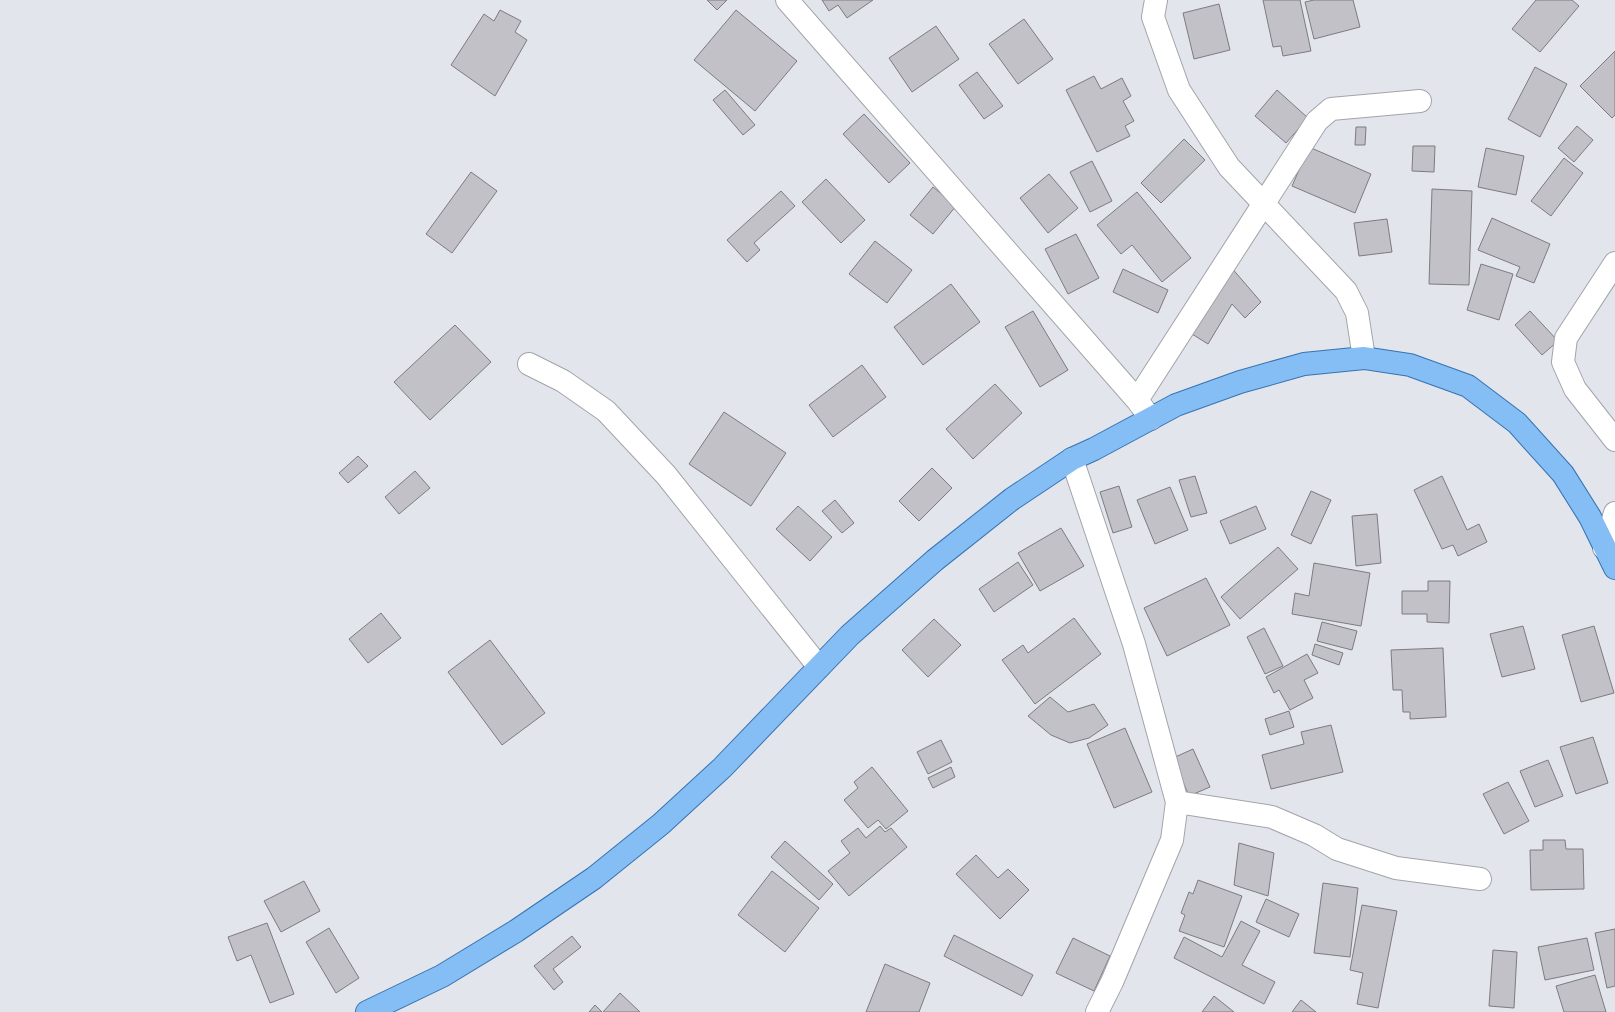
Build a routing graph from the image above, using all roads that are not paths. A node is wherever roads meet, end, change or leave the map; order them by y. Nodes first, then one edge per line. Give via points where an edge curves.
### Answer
1 (787, 0) edge
2 (1156, 0) edge
3 (1420, 101) dead end
4 (1264, 204) junction
5 (1615, 263) edge
6 (1364, 358) junction
7 (529, 364) dead end
8 (1137, 400) junction
9 (1151, 419) junction
10 (1615, 440) edge
11 (1072, 459) junction
12 (1615, 513) edge
13 (1604, 548) junction
14 (1615, 568) edge
15 (819, 667) junction
16 (1177, 802) junction
17 (1480, 879) dead end
18 (367, 1012) edge
19 (1097, 1012) edge

1 - 8 street
2 - 4 street via 1153,17 1179,90 1229,167
3 - 4 street via 1331,110 1317,121
4 - 6 street via 1346,291 1357,313
4 - 8 street
5 - 10 street via 1566,338 1563,362 1575,389
6 - 9 main road via 1304,364 1240,382 1176,405
6 - 13 main road via 1410,365 1468,386 1517,423 1563,474 1590,517
7 - 15 street via 563,381 606,411 666,475
8 - 9 street
9 - 11 main road
11 - 15 main road via 1012,499 935,560 850,635
11 - 16 street via 1134,644
12 - 13 street
13 - 14 main road
15 - 18 main road via 722,768 661,824 594,878 516,931 455,968
16 - 17 street via 1272,817 1314,835 1337,849 1396,868
16 - 19 street via 1172,840

